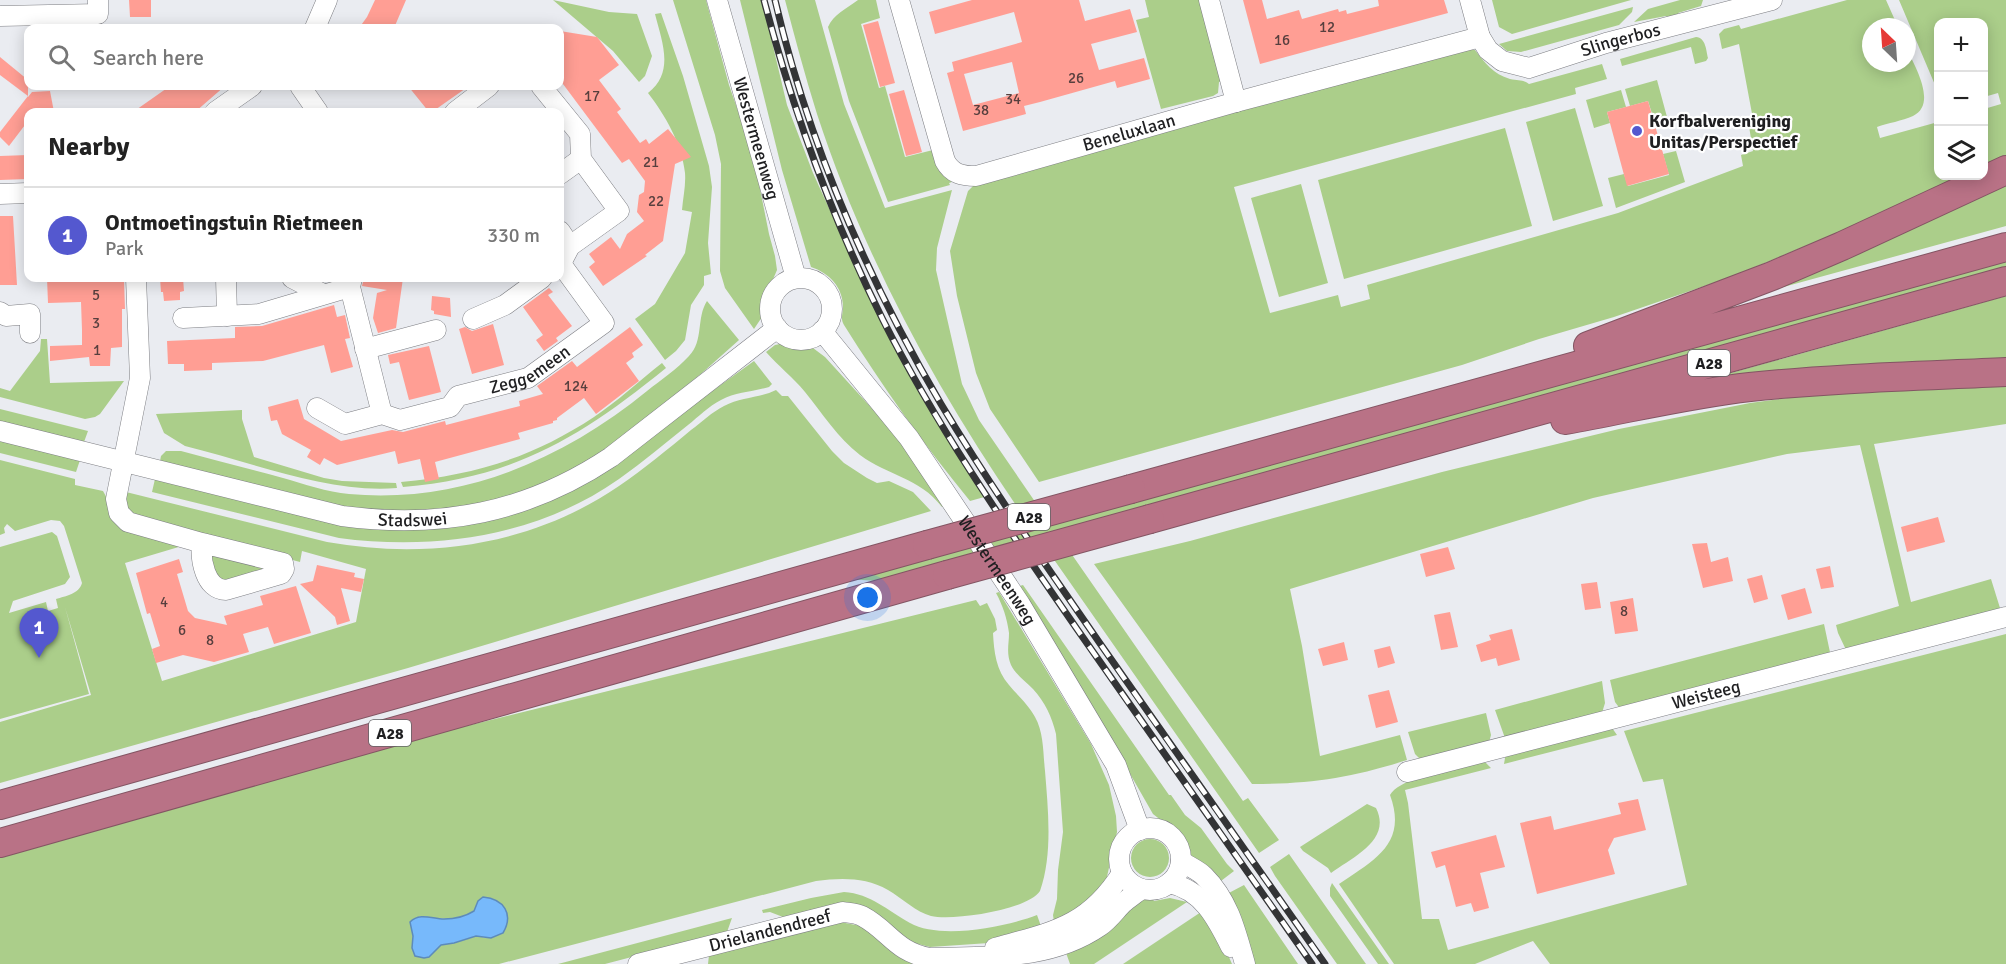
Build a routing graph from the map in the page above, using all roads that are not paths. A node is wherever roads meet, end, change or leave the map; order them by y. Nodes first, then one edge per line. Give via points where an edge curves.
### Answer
1 (98, 0) edge
2 (327, 0) edge
3 (717, 0) edge
4 (899, 0) edge
5 (1209, 0) edge
6 (1470, 0) edge
7 (1772, 0) edge
8 (61, 8) edge
9 (0, 16) edge
10 (317, 24) edge
11 (1480, 38) junction
12 (246, 90) edge
13 (303, 90) edge
14 (484, 90) edge
15 (545, 90) edge
16 (1236, 102) junction
17 (221, 108) edge
18 (315, 108) edge
19 (460, 108) edge
20 (559, 108) edge
21 (564, 114) edge
22 (581, 159) junction
23 (2006, 170) edge
24 (564, 171) edge
25 (24, 193) edge
26 (0, 194) edge
27 (565, 238) edge
28 (2006, 247) edge
29 (564, 269) edge
30 (796, 278) junction
31 (2006, 281) edge
32 (136, 282) edge
33 (226, 282) edge
34 (300, 282) edge
35 (351, 282) edge
36 (537, 282) edge
37 (324, 294) junction
38 (0, 312) edge
39 (227, 316) junction
40 (183, 318) dead end
41 (473, 319) dead end
42 (777, 328) junction
43 (436, 330) dead end
44 (822, 331) junction
45 (30, 333) dead end
46 (365, 349) junction
47 (2006, 372) edge
48 (1455, 399) junction
49 (317, 408) dead end
50 (382, 414) junction
51 (0, 431) edge
52 (1412, 445) junction
53 (124, 463) junction
54 (202, 543) dead end
55 (2006, 617) edge
56 (1407, 772) dead end
57 (0, 805) edge
58 (1140, 830) junction
59 (0, 843) edge
60 (1181, 861) junction
61 (1122, 873) junction
62 (1169, 884) junction
63 (1141, 889) junction
64 (963, 957) junction
65 (638, 964) edge
66 (1243, 964) edge

1 - 8 street via 98,14
2 - 10 street
3 - 30 street, Westermeenweg
4 - 16 street, Beneluxlaan via 945,161 957,174 976,176
5 - 16 street
6 - 11 street
7 - 11 street, Slingerbos via 1529,68 1502,61
8 - 9 street
11 - 16 street, Beneluxlaan
12 - 17 street
13 - 18 street
14 - 19 street
15 - 20 street, Zeggemeen
21 - 22 street, Zeggemeen via 580,134
22 - 24 street
22 - 27 street, Zeggemeen via 619,211
23 - 48 highway, A28 via 1772,276
25 - 26 street
28 - 48 highway, A28
29 - 50 street, Zeggemeen via 604,322 528,378 458,396 450,408 400,420
30 - 42 street via 784,283 770,304
30 - 44 street via 817,283 830,300 831,311
31 - 52 highway, A28
32 - 53 street via 140,378
33 - 39 street
34 - 37 street
35 - 37 street
35 - 46 street
36 - 41 street via 505,305
37 - 39 street via 259,314
38 - 45 street via 6,316 30,314
39 - 40 street
42 - 44 street via 790,338 799,339
42 - 53 street, Stadswei via 590,471 538,496 482,513 408,521 342,516
43 - 46 street
44 - 58 street, Westermeenweg via 909,438 1020,604 1116,765
46 - 50 street
47 - 52 highway, A28 via 1748,387
48 - 57 highway, A28, bridge
49 - 50 street, Zeggemeen via 345,424
51 - 53 street, Stadswei
52 - 59 highway, A28, bridge
53 - 54 street via 116,504 123,518
55 - 56 street, Weisteeg
58 - 60 street via 1157,829 1172,837
58 - 61 street via 1122,844
60 - 62 street
60 - 66 street via 1203,875 1226,904
61 - 63 street
61 - 64 street, Drielandendreef via 1097,906 1076,921 1054,932
62 - 63 street via 1156,890
62 - 66 street via 1187,889 1205,902
63 - 64 street, Drielandendreef via 1082,938 1018,956
64 - 65 street, Drielandendreef via 916,956 869,920 843,912

